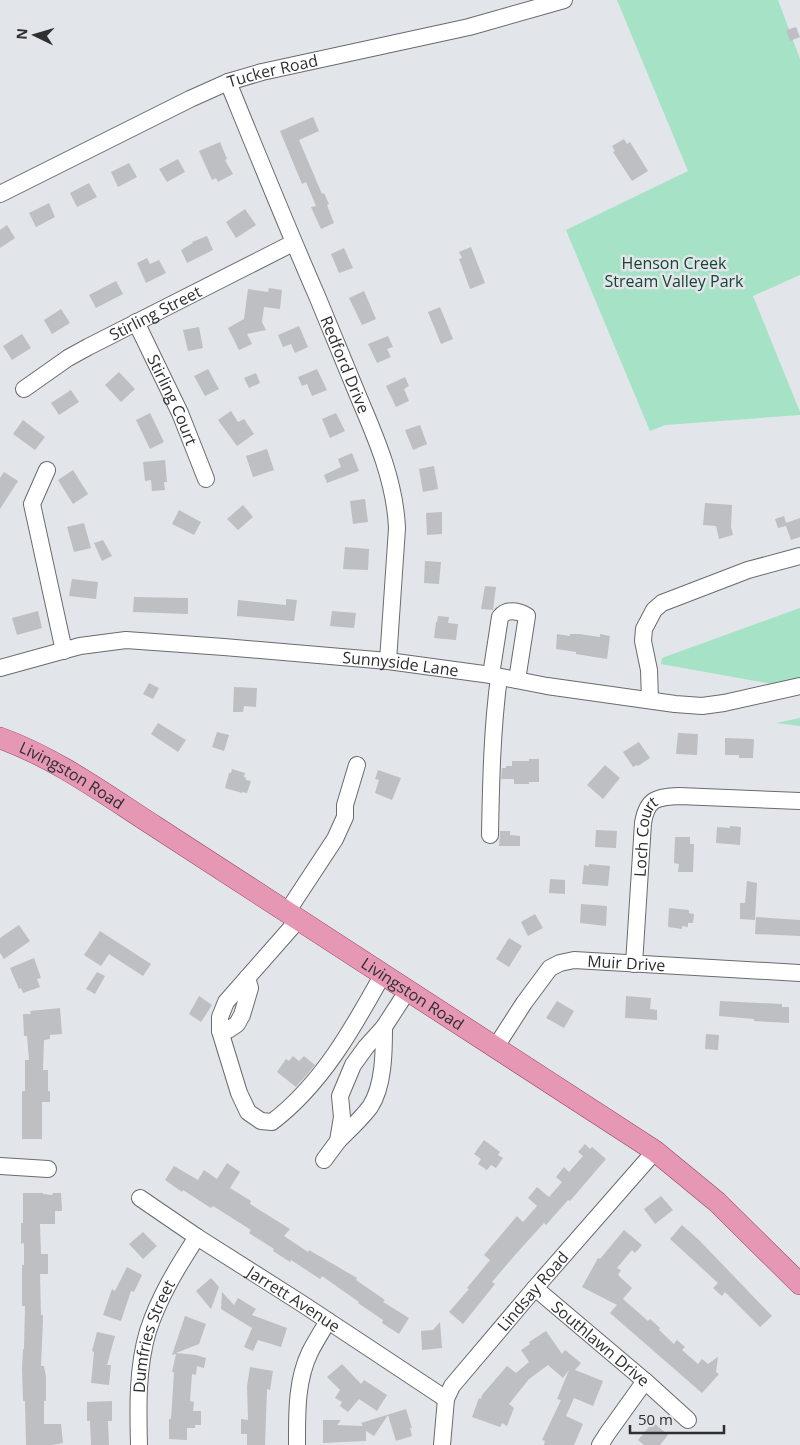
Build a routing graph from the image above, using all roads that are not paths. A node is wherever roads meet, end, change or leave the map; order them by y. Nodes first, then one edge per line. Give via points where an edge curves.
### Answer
1 (564, 0) edge
2 (228, 82) junction
3 (0, 194) edge
4 (293, 243) junction
5 (136, 322) junction
6 (24, 389) dead end
7 (47, 470) dead end
8 (206, 479) dead end
9 (800, 556) edge
10 (64, 651) junction
11 (388, 661) junction
12 (0, 668) edge
13 (495, 676) junction
14 (517, 680) junction
15 (800, 686) edge
16 (650, 700) junction
17 (0, 738) edge
18 (357, 765) dead end
19 (800, 801) edge
20 (490, 835) dead end
21 (293, 916) junction
22 (634, 964) junction
23 (800, 973) edge
24 (383, 974) junction
25 (408, 990) junction
26 (384, 1026) junction
27 (495, 1048) junction
28 (338, 1142) junction
29 (655, 1151) junction
30 (324, 1160) dead end
31 (0, 1166) edge
32 (48, 1169) dead end
33 (140, 1198) dead end
34 (197, 1237) junction
35 (800, 1284) edge
36 (535, 1288) junction
37 (328, 1321) junction
38 (645, 1381) junction
39 (446, 1399) junction
40 (688, 1420) dead end
41 (139, 1445) edge
42 (296, 1445) edge
43 (442, 1445) edge
44 (600, 1445) edge

1 - 2 street, Tucker Road via 469,27
2 - 3 street, Tucker Road
2 - 4 street, Redford Drive
4 - 5 street, Stirling Street
4 - 11 street, Redford Drive via 376,438 390,480 397,528
5 - 6 street, Stirling Street via 79,352
5 - 8 street, Stirling Court via 180,413
7 - 10 street via 32,504
9 - 16 street via 748,570 662,603 654,610 644,629 643,641 649,670
10 - 11 street, Sunnyside Lane via 126,640
10 - 12 street, Sunnyside Lane
11 - 13 street, Sunnyside Lane
13 - 14 street, Sunnyside Lane
13 - 14 street via 500,617 509,611 521,612 527,616
13 - 20 street
14 - 16 street, Sunnyside Lane
15 - 16 street, Sunnyside Lane via 702,706
17 - 21 main road, Livingston Road via 44,756
18 - 21 street via 345,805 345,817
19 - 22 street, Loch Court via 679,796 652,802 646,810 643,824
21 - 24 main road, Livingston Road
21 - 24 street via 247,978 250,988 237,1024 220,1031 239,1093 248,1112 261,1122 272,1122 288,1110 321,1074 354,1026
22 - 23 street, Muir Drive
22 - 27 street, Muir Drive via 574,960 550,968
24 - 25 main road, Livingston Road
25 - 26 street
25 - 27 main road, Livingston Road
26 - 28 street via 353,1064 345,1082 340,1096 342,1117
26 - 28 street via 380,1082 371,1106
27 - 29 main road, Livingston Road
28 - 30 street
29 - 35 main road, Livingston Road via 717,1202
29 - 36 street, Lindsay Road
31 - 32 street
33 - 34 street, Jarrett Avenue
34 - 37 street, Jarrett Avenue
34 - 41 street, Dumfries Street via 176,1268 148,1331 140,1375
36 - 38 street, Southlawn Drive
36 - 39 street, Lindsay Road via 452,1386
37 - 39 street, Jarrett Avenue
37 - 42 street via 310,1352 300,1382
38 - 40 street, Southlawn Drive
38 - 44 street
39 - 43 street, Lindsay Road

